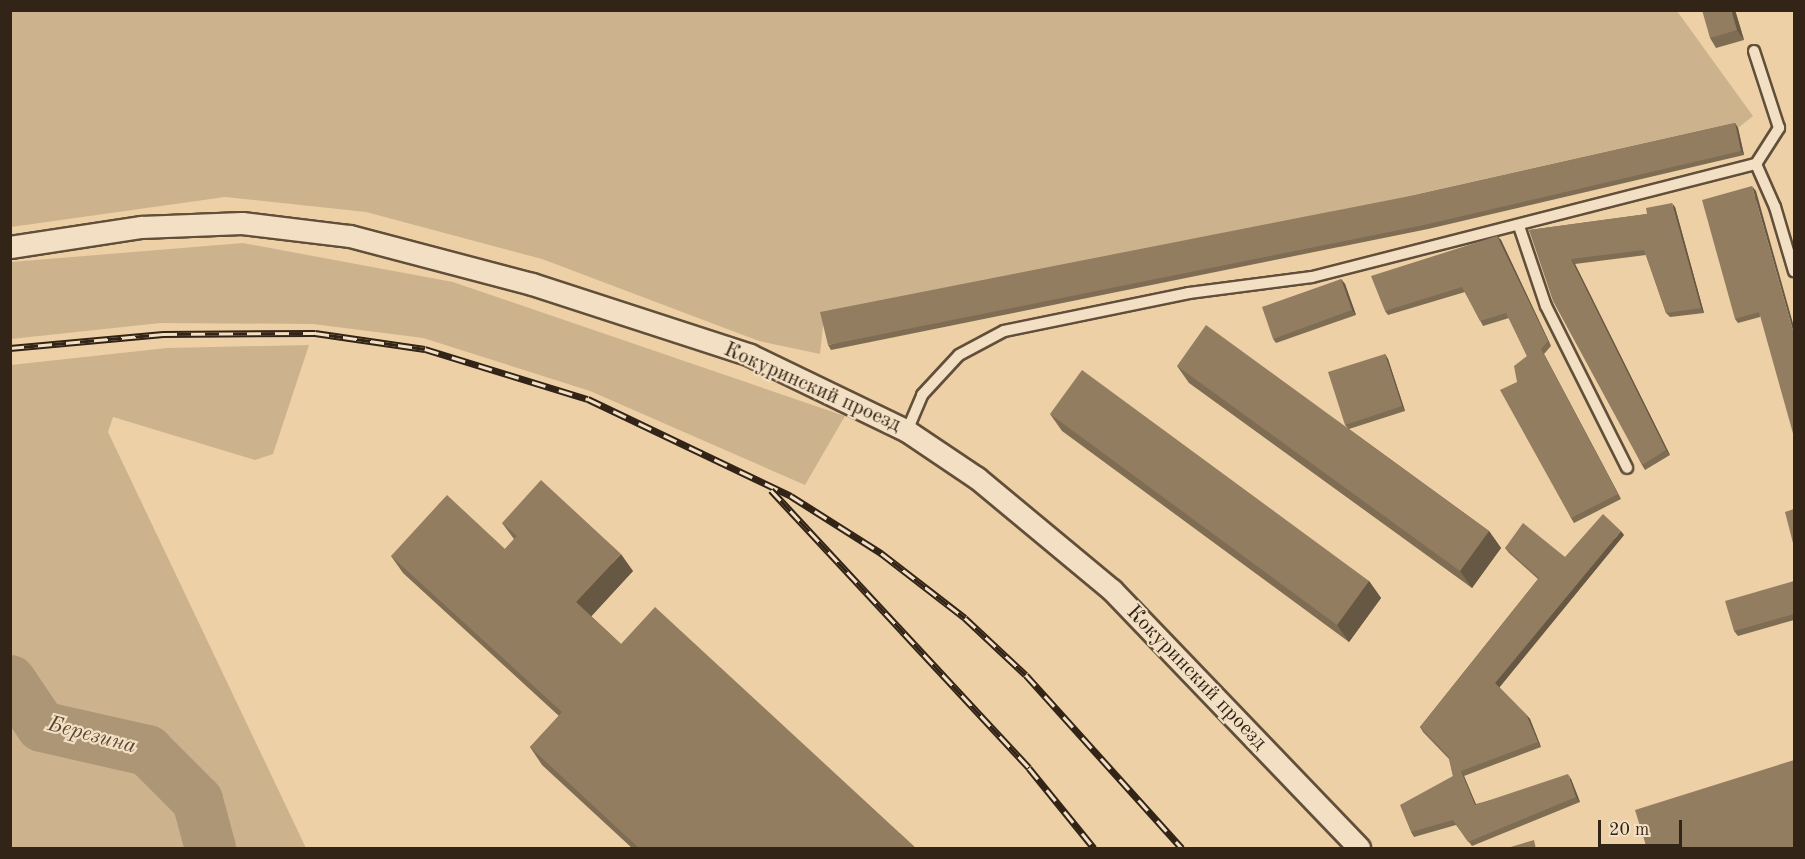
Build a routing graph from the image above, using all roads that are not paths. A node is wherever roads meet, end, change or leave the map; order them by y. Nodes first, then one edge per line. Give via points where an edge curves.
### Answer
1 (1754, 51) dead end
2 (1756, 164) junction
3 (1519, 226) junction
4 (10, 247) edge
5 (1794, 271) edge
6 (907, 431) junction
7 (1627, 468) dead end
8 (1359, 849) edge

1 - 2 lane via 1779,128
2 - 3 lane
2 - 5 lane via 1775,207
3 - 6 lane via 1312,277 1189,293 1004,331 959,355 922,395
3 - 7 lane via 1546,306
4 - 6 street, Кокуринский проезд via 141,227 242,223 350,236 532,284 750,355
6 - 8 street, Кокуринский проезд via 977,478 1112,590

